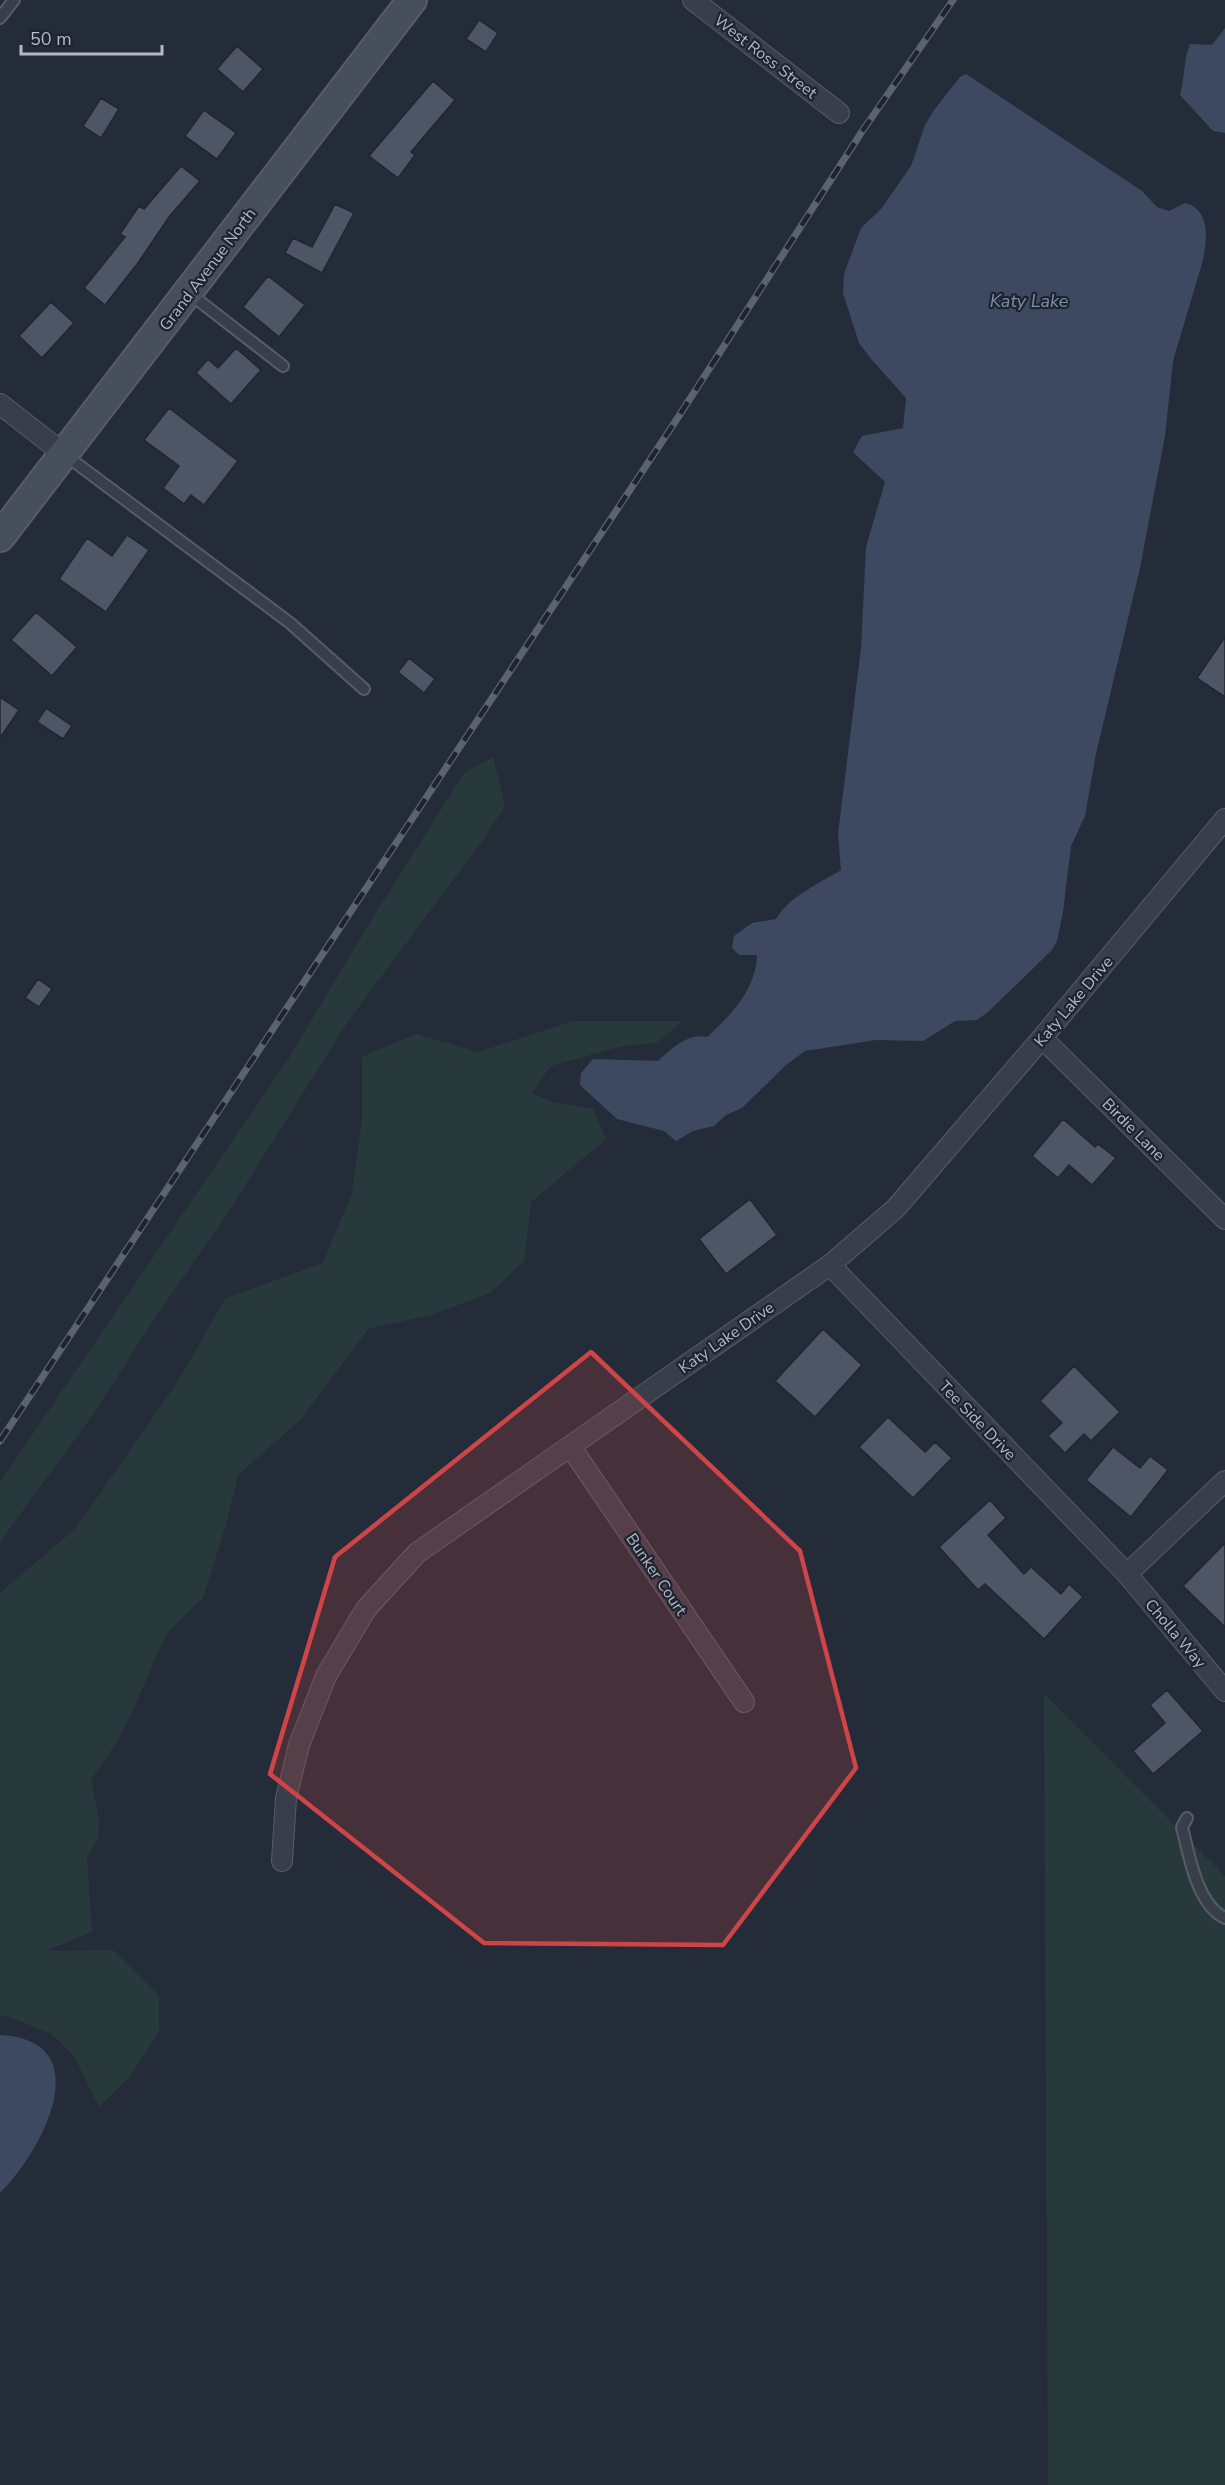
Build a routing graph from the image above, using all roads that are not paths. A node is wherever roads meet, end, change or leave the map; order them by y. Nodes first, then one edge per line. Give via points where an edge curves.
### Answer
1 (14, 0) edge
2 (412, 0) edge
3 (693, 0) edge
4 (0, 18) edge
5 (839, 113) dead end
6 (189, 292) junction
7 (283, 366) dead end
8 (0, 405) edge
9 (64, 454) junction
10 (0, 537) edge
11 (364, 689) dead end
12 (1225, 819) edge
13 (1042, 1038) junction
14 (1225, 1219) edge
15 (830, 1265) junction
16 (570, 1446) junction
17 (1225, 1481) edge
18 (1127, 1574) junction
19 (1225, 1691) edge
20 (744, 1702) dead end
21 (1187, 1818) dead end
22 (282, 1861) dead end
23 (1225, 1918) edge

1 - 4 lane
2 - 6 main road, Grand Avenue North
3 - 5 street, West Ross Street
6 - 7 lane
6 - 9 main road, Grand Avenue North
8 - 9 street
9 - 10 main road, Grand Avenue North
9 - 11 lane via 290,623
12 - 13 street, Katy Lake Drive
13 - 14 street, Birdie Lane
13 - 15 street, Katy Lake Drive via 896,1208
15 - 16 street, Katy Lake Drive
15 - 18 street, Tee Side Drive
16 - 20 street, Bunker Court
16 - 22 street, Katy Lake Drive via 417,1553 366,1609 326,1676 299,1745 286,1798
17 - 18 street
18 - 19 street, Cholla Way
21 - 23 lane via 1182,1827 1203,1897 1213,1911

